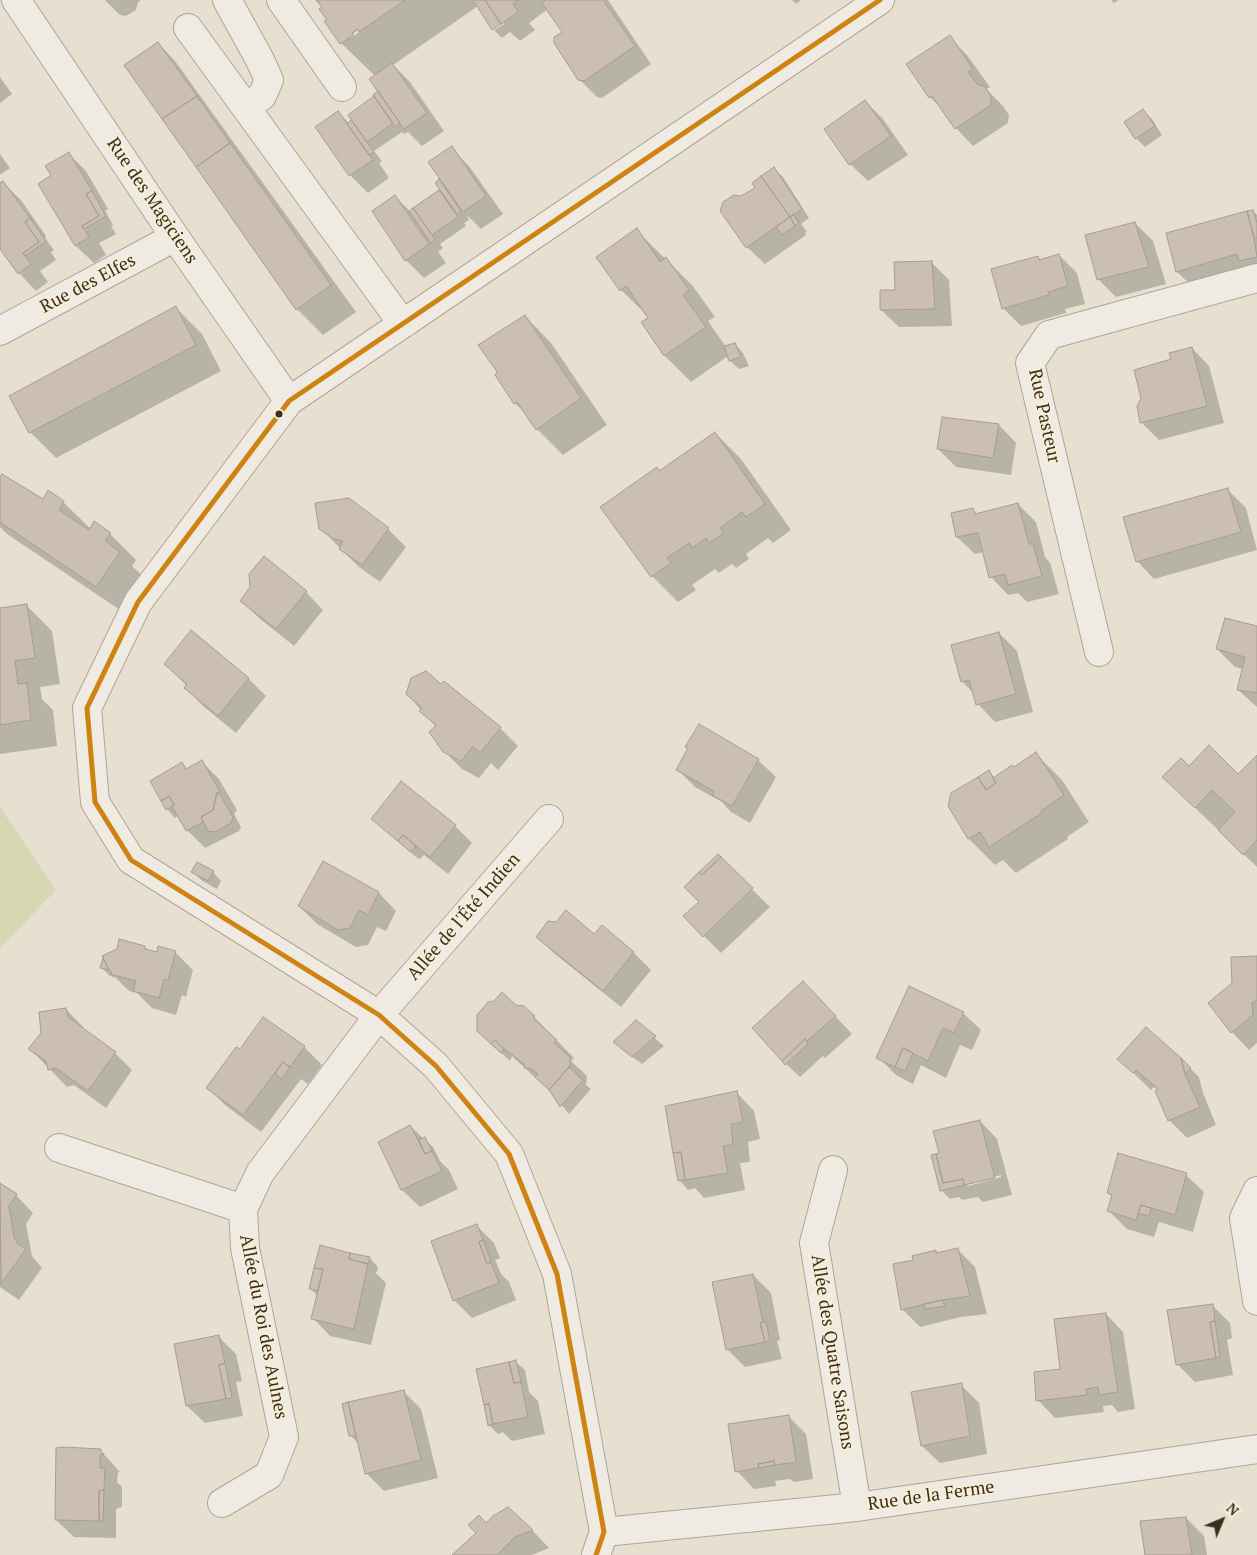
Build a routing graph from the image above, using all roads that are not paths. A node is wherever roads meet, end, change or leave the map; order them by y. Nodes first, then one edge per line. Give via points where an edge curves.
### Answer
1 (16, 0) edge
2 (227, 0) edge
3 (281, 0) edge
4 (880, 0) edge
5 (188, 28) dead end
6 (342, 87) dead end
7 (246, 107) junction
8 (175, 237) junction
9 (1257, 278) edge
10 (403, 324) junction
11 (0, 331) edge
12 (289, 401) junction
13 (1098, 652) dead end
14 (549, 819) dead end
15 (379, 1015) junction
16 (59, 1148) dead end
17 (833, 1170) dead end
18 (1257, 1191) edge
19 (243, 1209) junction
20 (1257, 1302) edge
21 (1257, 1449) edge
22 (222, 1504) dead end
23 (857, 1507) junction
24 (600, 1543) edge

1 - 8 street, Rue des Magiciens
2 - 7 street via 269,80 262,96
3 - 6 street
4 - 10 street
5 - 7 street
7 - 10 street
8 - 11 street, Rue des Elfes
8 - 12 street, Rue des Magiciens
9 - 13 street, Rue Pasteur via 1049,335 1030,364
10 - 12 street
12 - 15 street via 138,602 87,708 95,802 131,860
14 - 15 street, Allée de l'Été Indien
15 - 19 street, Allée du Roi des Aulnes via 260,1173
15 - 24 street via 436,1066 509,1154 557,1274
16 - 19 street
17 - 23 street, Allée des Quatre Saisons via 814,1243
18 - 20 street via 1244,1218
19 - 22 street, Allée du Roi des Aulnes via 245,1248 284,1438 269,1475
21 - 23 street, Rue de la Ferme
23 - 24 street, Rue de la Ferme

